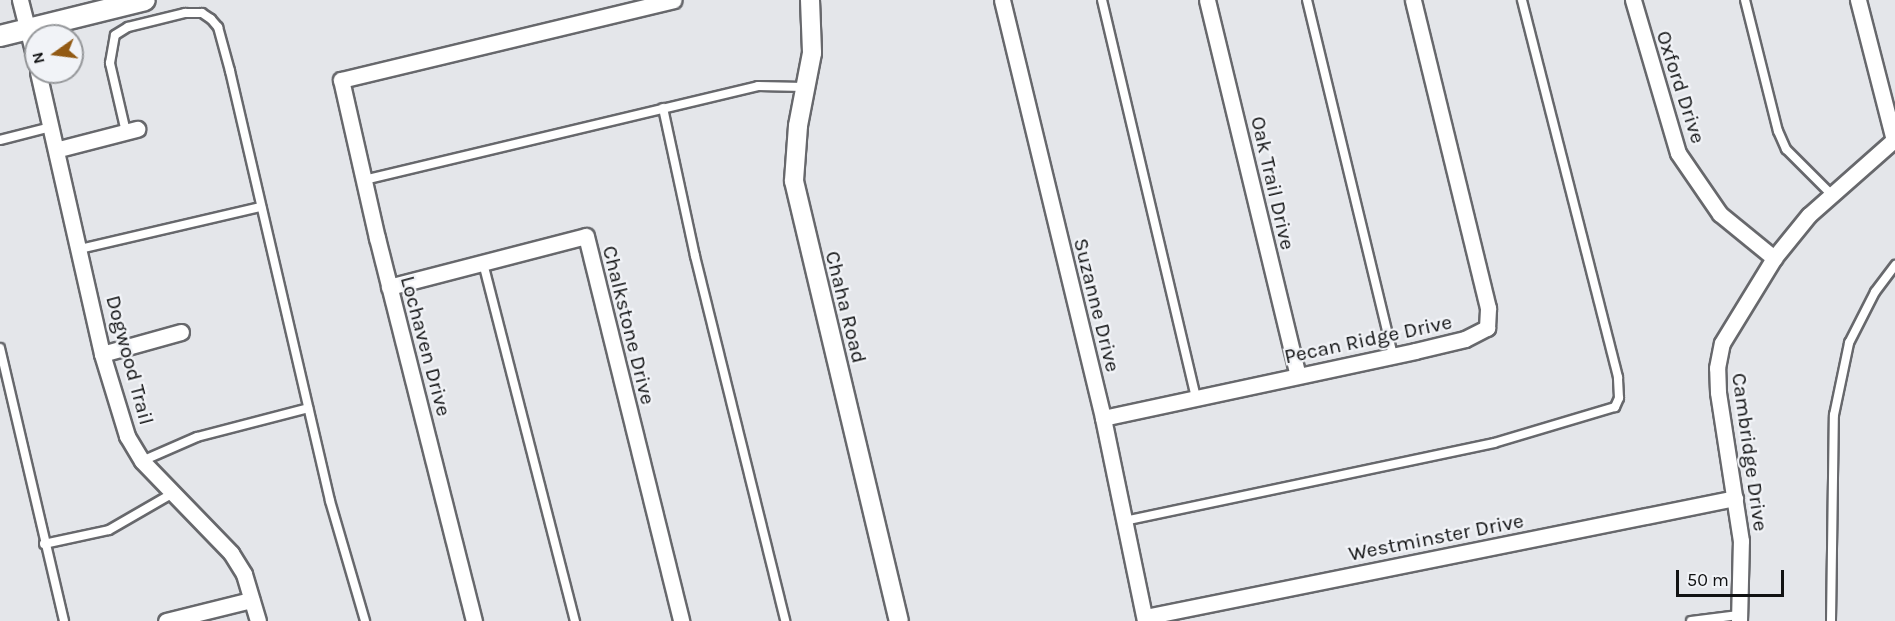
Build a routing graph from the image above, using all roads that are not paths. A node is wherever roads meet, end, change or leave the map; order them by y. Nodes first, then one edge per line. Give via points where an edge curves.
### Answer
1 (20, 0) edge
2 (145, 0) edge
3 (674, 0) edge
4 (810, 0) edge
5 (1002, 0) edge
6 (1102, 0) edge
7 (1207, 0) edge
8 (1307, 0) edge
9 (1413, 0) edge
10 (1522, 0) edge
11 (1633, 0) edge
12 (1745, 0) edge
13 (1858, 0) edge
14 (26, 24) edge
15 (47, 24) edge
16 (24, 30) edge
17 (0, 36) edge
18 (41, 84) edge
19 (806, 87) junction
20 (663, 108) junction
21 (53, 127) junction
22 (131, 130) joint
23 (1895, 139) edge
24 (0, 140) edge
25 (59, 150) junction
26 (364, 180) junction
27 (1831, 194) junction
28 (261, 207) junction
29 (80, 249) junction
30 (1774, 258) junction
31 (483, 263) junction
32 (1895, 266) edge
33 (389, 287) junction
34 (181, 332) dead end
35 (0, 348) edge
36 (102, 354) junction
37 (1393, 356) junction
38 (1298, 375) junction
39 (1196, 398) junction
40 (308, 408) junction
41 (1103, 418) junction
42 (142, 461) junction
43 (173, 493) junction
44 (1735, 498) junction
45 (1124, 521) junction
46 (44, 543) junction
47 (251, 600) junction
48 (1739, 618) edge
49 (1145, 619) edge
50 (64, 621) edge
51 (166, 621) edge
52 (258, 621) edge
53 (365, 621) edge
54 (474, 621) edge
55 (575, 621) edge
56 (681, 621) edge
57 (785, 621) edge
58 (899, 621) edge
59 (1691, 621) edge
60 (1831, 621) edge

1 - 14 street
2 - 15 main road
3 - 26 street, Lochaven Drive via 341,80
4 - 19 street, Chaha Road via 812,53
5 - 41 street, Suzanne Drive
6 - 39 lane
7 - 38 street, Oak Trail Drive
8 - 37 lane
9 - 37 street, Pecan Ridge Drive via 1488,318 1486,328 1466,339
10 - 45 lane via 1618,377 1619,398 1615,407 1494,443
11 - 30 street, Oxford Drive via 1678,153 1720,214
12 - 27 lane via 1778,131 1786,149
13 - 23 street
16 - 17 main road
18 - 21 street, Dogwood Trail
19 - 20 lane via 758,86
19 - 58 street, Chaha Road via 794,181
20 - 26 lane
20 - 57 lane via 695,256
21 - 24 lane
21 - 25 street, Dogwood Trail
22 - 25 street
22 - 28 lane via 110,63 115,35 128,27 202,13 218,27
23 - 27 street, Cambridge Drive
25 - 29 street, Dogwood Trail
26 - 33 street, Lochaven Drive
27 - 30 street, Cambridge Drive
28 - 29 lane
28 - 40 lane
29 - 36 street, Dogwood Trail
30 - 44 street, Cambridge Drive via 1733,320 1717,368
31 - 33 street, Chalkstone Drive
31 - 55 lane
31 - 56 street, Chalkstone Drive via 586,236
32 - 60 lane via 1875,292 1849,343 1834,415
33 - 54 street, Lochaven Drive
34 - 36 street
35 - 46 lane
36 - 42 street, Dogwood Trail via 127,436
37 - 38 street, Pecan Ridge Drive
38 - 39 street, Pecan Ridge Drive
39 - 41 street, Pecan Ridge Drive
40 - 42 lane via 196,437
40 - 53 lane
41 - 45 street, Suzanne Drive
42 - 43 street, Dogwood Trail
43 - 46 lane via 109,530
43 - 47 street, Dogwood Trail via 231,553 244,574
44 - 48 street, Cambridge Drive via 1741,541
44 - 49 street, Westminster Drive
45 - 49 street, Suzanne Drive
46 - 50 lane
47 - 51 street
47 - 52 street, Dogwood Trail
48 - 59 lane

